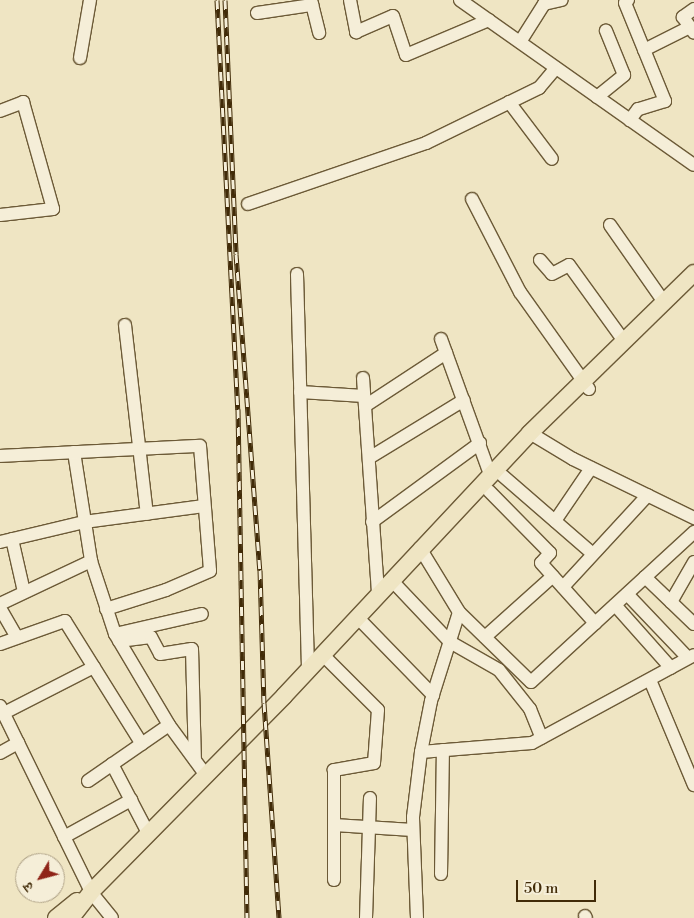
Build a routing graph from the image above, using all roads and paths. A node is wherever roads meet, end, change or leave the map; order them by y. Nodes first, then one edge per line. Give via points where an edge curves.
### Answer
1 (90, 0) edge
2 (350, 0) edge
3 (460, 0) edge
4 (562, 0) edge
5 (628, 0) edge
6 (691, 0) edge
7 (312, 2) edge
8 (694, 4) edge
9 (694, 9) edge
10 (257, 13) dead end
11 (489, 20) junction
12 (692, 30) edge
13 (606, 31) dead end
14 (319, 33) dead end
15 (520, 42) junction
16 (644, 50) junction
17 (80, 58) dead end
18 (556, 68) junction
19 (597, 97) junction
20 (510, 102) junction
21 (0, 111) edge
22 (630, 120) junction
23 (552, 159) dead end
24 (694, 165) edge
25 (472, 199) dead end
26 (248, 204) dead end
27 (0, 215) edge
28 (610, 225) dead end
29 (540, 260) dead end
30 (694, 273) edge
31 (297, 274) dead end
32 (694, 287) edge
33 (664, 302) junction
34 (125, 325) dead end
35 (441, 339) dead end
36 (624, 341) junction
37 (446, 353) junction
38 (363, 378) dead end
39 (586, 384) junction
40 (300, 392) junction
41 (464, 400) junction
42 (365, 401) junction
43 (534, 436) junction
44 (480, 443) junction
45 (139, 449) junction
46 (74, 452) junction
47 (0, 456) edge
48 (369, 458) junction
49 (591, 468) junction
50 (496, 475) junction
51 (488, 491) junction
52 (648, 495) junction
53 (204, 506) junction
54 (147, 514) junction
55 (694, 518) edge
56 (554, 521) junction
57 (84, 522) junction
58 (372, 522) junction
59 (694, 532) edge
60 (6, 540) edge
61 (423, 552) junction
62 (593, 554) junction
63 (91, 561) junction
64 (694, 562) edge
65 (553, 576) junction
66 (645, 576) junction
67 (397, 586) junction
68 (563, 586) junction
69 (24, 592) junction
70 (378, 592) junction
71 (627, 594) junction
72 (671, 602) junction
73 (615, 605) junction
74 (0, 606) edge
75 (106, 609) junction
76 (459, 612) junction
77 (202, 614) dead end
78 (360, 620) junction
79 (595, 623) junction
80 (694, 624) edge
81 (485, 637) junction
82 (17, 638) junction
83 (117, 638) junction
84 (450, 642) junction
85 (0, 644) edge
86 (325, 652) junction
87 (691, 657) edge
88 (94, 667) junction
89 (671, 668) junction
90 (308, 669) junction
91 (650, 680) junction
92 (433, 695) junction
93 (2, 709) edge
94 (170, 725) junction
95 (542, 738) junction
96 (18, 743) junction
97 (142, 744) junction
98 (443, 750) junction
99 (421, 752) junction
100 (0, 754) edge
101 (195, 760) junction
102 (112, 764) junction
103 (205, 774) junction
104 (88, 781) dead end
105 (694, 785) edge
106 (370, 798) dead end
107 (131, 800) junction
108 (334, 826) junction
109 (369, 828) junction
110 (413, 830) junction
111 (148, 833) junction
112 (64, 837) junction
113 (441, 874) dead end
114 (334, 880) dead end
115 (91, 892) junction
116 (56, 918) edge
117 (71, 918) edge
118 (112, 918) edge
119 (366, 918) edge
120 (417, 918) edge

1 - 17 street
2 - 11 street via 356,32 393,16 406,55
3 - 11 street
4 - 15 street via 544,4
5 - 16 street via 625,3
6 - 8 street
7 - 10 street
7 - 14 street
9 - 12 street via 683,18
11 - 15 street
12 - 16 street
13 - 19 street via 624,74
15 - 18 street
16 - 22 street via 665,101 638,109
18 - 19 street
18 - 20 street via 540,88
19 - 22 street
20 - 23 street
20 - 26 street via 426,143
21 - 27 street via 23,102 53,209
22 - 24 street
25 - 39 street via 520,292
28 - 33 street
29 - 36 street via 552,274 569,265
30 - 33 main road
31 - 40 street
32 - 39 main road
33 - 36 main road
34 - 45 street
35 - 37 street
36 - 39 main road
37 - 41 street
37 - 42 street
38 - 42 street
39 - 43 main road
40 - 42 street
40 - 90 street
41 - 44 street
41 - 48 street
42 - 48 street
43 - 49 street
43 - 50 main road
44 - 50 street
44 - 58 street
45 - 46 street
45 - 53 street via 200,446
45 - 54 street
46 - 47 street
46 - 57 street
48 - 58 street
49 - 52 street
49 - 56 street
50 - 51 main road
50 - 56 street
50 - 61 main road
51 - 61 main road
51 - 65 street via 550,553 540,563
52 - 55 street
52 - 62 street
53 - 54 street
53 - 75 street via 210,571 166,590
54 - 57 street
56 - 62 street
57 - 60 street
57 - 63 street
58 - 70 street
59 - 66 street
60 - 69 street
61 - 67 main road
61 - 70 main road
61 - 76 street
62 - 68 street
63 - 69 street
63 - 75 street
64 - 72 street
65 - 68 street
65 - 81 street
66 - 71 street
66 - 72 street
67 - 78 main road
67 - 84 street
68 - 79 street
69 - 74 street
70 - 86 main road
71 - 73 street
71 - 87 street
72 - 80 street
73 - 79 street
73 - 89 street
74 - 82 street
75 - 83 street
76 - 81 street
76 - 84 street
77 - 83 street
78 - 86 main road
78 - 92 street
79 - 81 street via 531,682
82 - 85 street
82 - 88 street via 65,620
83 - 94 street
83 - 101 street via 151,637 160,654 192,649
84 - 92 street
84 - 95 street via 499,670 530,709
86 - 90 main road
86 - 108 street via 378,710 374,763 334,770
87 - 89 street
88 - 93 street
88 - 97 street
89 - 91 street
90 - 103 main road
91 - 95 street
91 - 105 street
92 - 99 street
93 - 96 street
94 - 97 street
94 - 101 street
95 - 98 street via 532,743
96 - 100 street
96 - 112 street
97 - 102 street
98 - 99 street
98 - 113 street
99 - 110 street
101 - 103 street
102 - 104 street
102 - 107 street
103 - 111 main road
106 - 109 street
107 - 111 street
107 - 112 street
108 - 109 street
108 - 114 street
109 - 110 street
109 - 119 street
110 - 120 street
111 - 115 main road
112 - 115 street
115 - 116 main road
115 - 117 main road
115 - 118 street

